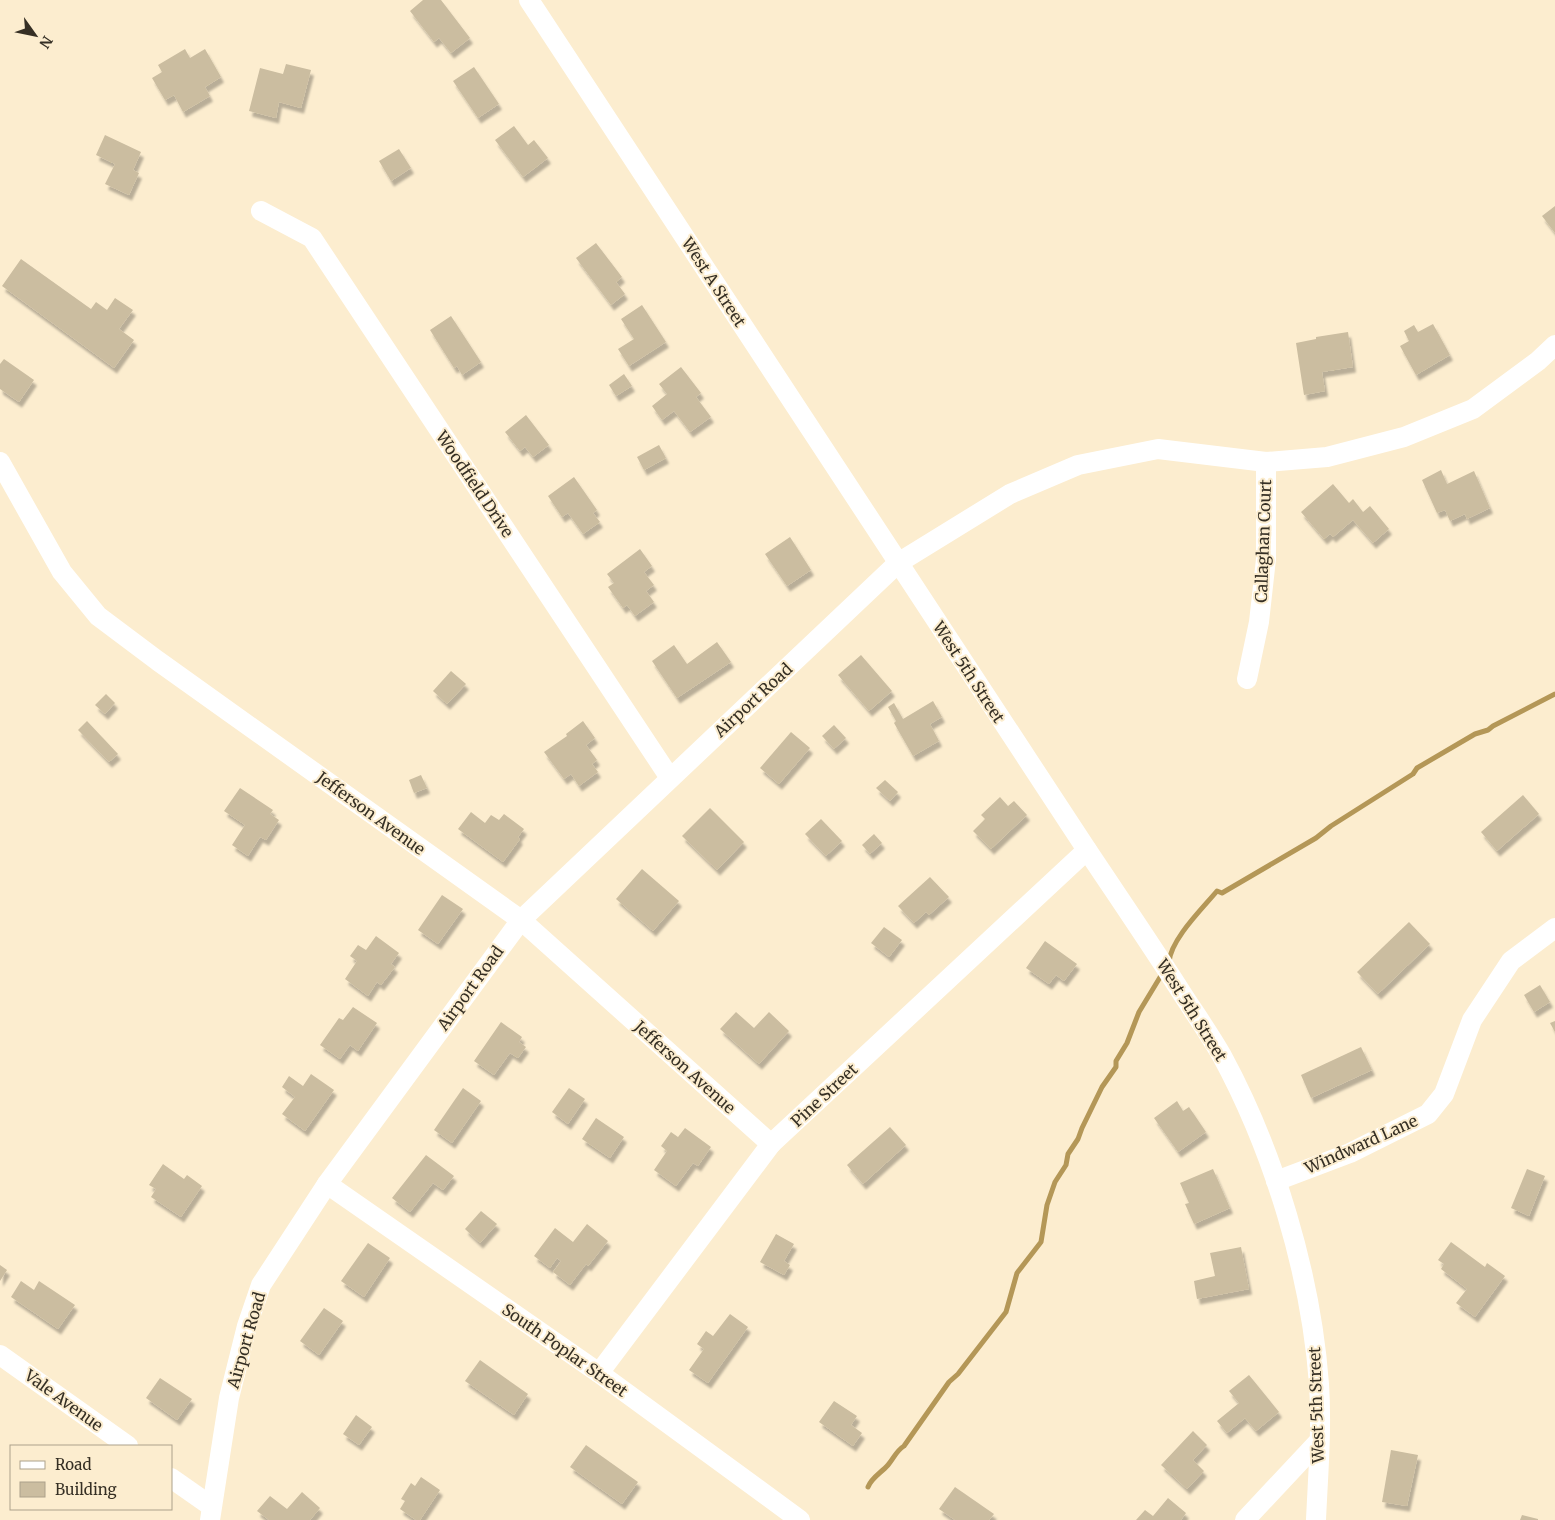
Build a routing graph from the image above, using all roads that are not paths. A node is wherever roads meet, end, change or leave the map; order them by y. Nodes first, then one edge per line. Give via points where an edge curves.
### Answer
1 (529, 0) edge
2 (261, 212) dead end
3 (1555, 345) edge
4 (0, 462) edge
5 (1266, 462) junction
6 (898, 563) junction
7 (1247, 680) dead end
8 (670, 778) junction
9 (1086, 850) junction
10 (521, 920) junction
11 (1555, 928) edge
12 (771, 1144) junction
13 (1276, 1182) junction
14 (327, 1184) junction
15 (0, 1355) edge
16 (599, 1374) junction
17 (1320, 1441) junction
18 (127, 1445) edge
19 (172, 1479) edge
20 (211, 1513) edge
21 (800, 1520) edge
22 (1245, 1520) edge
23 (1316, 1520) edge

1 - 6 street, West A Street
2 - 8 street, Woodfield Drive via 312,238
3 - 5 street, Airport Road via 1473,409 1456,416 1404,437 1327,457
4 - 10 street, Jefferson Avenue via 62,572 98,616
5 - 6 street, Airport Road via 1158,449 1078,465 1010,494
5 - 7 street, Callaghan Court via 1266,559 1260,622
6 - 8 street, Airport Road
6 - 9 street, West 5th Street
8 - 10 street, Airport Road
9 - 12 street, Pine Street
9 - 13 street, West 5th Street via 1221,1055 1252,1118
10 - 12 street, Jefferson Avenue
10 - 14 street, Airport Road
11 - 13 street, Windward Lane via 1510,961 1472,1020 1444,1094 1428,1114 1350,1153
12 - 16 street, Pine Street
13 - 17 street, West 5th Street via 1301,1266 1313,1328
14 - 16 street, South Poplar Street
14 - 20 street, Airport Road via 261,1285 229,1398
15 - 18 street, Vale Avenue
16 - 21 street, South Poplar Street
17 - 22 street
17 - 23 street, West 5th Street
19 - 20 street

